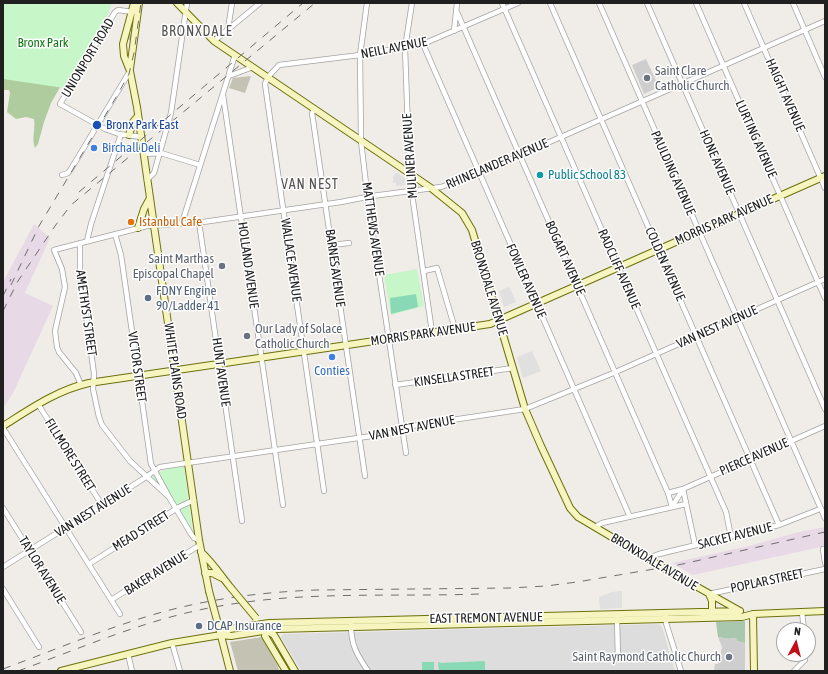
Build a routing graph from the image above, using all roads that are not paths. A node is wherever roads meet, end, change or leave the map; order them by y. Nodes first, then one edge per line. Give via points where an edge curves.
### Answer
1 (134, 3) edge
2 (139, 3) edge
3 (177, 3) edge
4 (187, 3) edge
5 (232, 3) edge
6 (260, 3) edge
7 (367, 3) edge
8 (412, 3) edge
9 (457, 3) edge
10 (502, 3) edge
11 (518, 3) edge
12 (550, 3) edge
13 (599, 3) edge
14 (647, 3) edge
15 (696, 3) edge
16 (744, 3) edge
17 (793, 3) edge
18 (505, 9) junction
19 (456, 10) junction
20 (186, 12) junction
21 (134, 13) junction
22 (825, 21) edge
23 (464, 27) junction
24 (131, 29) tunnel mouth
25 (228, 29) junction
26 (805, 30) junction
27 (454, 31) junction
28 (129, 40) tunnel mouth
29 (214, 41) junction
30 (423, 44) junction
31 (405, 48) junction
32 (764, 48) junction
33 (235, 55) junction
34 (360, 55) junction
35 (253, 66) junction
36 (723, 66) junction
37 (129, 68) junction
38 (229, 76) junction
39 (268, 77) junction
40 (825, 77) edge
41 (683, 84) junction
42 (223, 95) junction
43 (642, 102) junction
44 (315, 109) junction
45 (138, 116) junction
46 (601, 119) junction
47 (97, 125) junction
48 (121, 134) junction
49 (129, 135) junction
50 (141, 137) junction
51 (560, 137) junction
52 (361, 141) junction
53 (160, 152) junction
54 (144, 154) junction
55 (520, 155) junction
56 (200, 165) junction
57 (409, 173) junction
58 (479, 173) junction
59 (62, 175) dead end
60 (823, 177) edge
61 (147, 180) junction
62 (431, 188) junction
63 (825, 188) edge
64 (411, 190) junction
65 (780, 196) junction
66 (368, 197) junction
67 (150, 198) junction
68 (326, 204) junction
69 (284, 210) junction
70 (740, 214) junction
71 (241, 216) junction
72 (199, 222) junction
73 (182, 223) junction
74 (154, 225) junction
75 (138, 228) junction
76 (699, 231) junction
77 (116, 234) junction
78 (87, 241) junction
79 (80, 243) junction
80 (349, 243) dead end
81 (332, 245) junction
82 (658, 249) junction
83 (618, 267) junction
84 (424, 271) junction
85 (825, 279) edge
86 (818, 282) junction
87 (577, 285) junction
88 (825, 298) edge
89 (778, 300) junction
90 (536, 303) junction
91 (737, 318) junction
92 (499, 320) junction
93 (455, 329) junction
94 (432, 332) junction
95 (696, 336) junction
96 (389, 339) junction
97 (346, 345) junction
98 (304, 351) junction
99 (656, 354) junction
100 (262, 357) junction
101 (220, 363) junction
102 (513, 368) junction
103 (175, 370) junction
104 (615, 372) junction
105 (138, 375) junction
106 (94, 382) junction
107 (80, 385) junction
108 (395, 385) junction
109 (574, 389) junction
110 (38, 404) junction
111 (525, 409) junction
112 (825, 409) edge
113 (825, 426) edge
114 (3, 427) edge
115 (402, 431) junction
116 (360, 438) junction
117 (791, 441) junction
118 (318, 444) junction
119 (275, 450) junction
120 (406, 453) dead end
121 (233, 456) junction
122 (750, 459) junction
123 (188, 463) junction
124 (154, 470) junction
125 (146, 476) junction
126 (365, 476) dead end
127 (709, 477) junction
128 (683, 489) junction
129 (324, 491) dead end
130 (668, 493) junction
131 (169, 497) junction
132 (194, 500) junction
133 (686, 504) junction
134 (102, 505) junction
135 (283, 505) dead end
136 (672, 507) junction
137 (3, 508) edge
138 (176, 509) junction
139 (820, 509) junction
140 (630, 517) junction
141 (825, 518) edge
142 (242, 521) dead end
143 (779, 525) junction
144 (596, 527) junction
145 (66, 528) junction
146 (730, 537) junction
147 (200, 542) junction
148 (696, 545) junction
149 (823, 549) dead end
150 (30, 551) junction
151 (201, 552) junction
152 (648, 558) junction
153 (825, 563) edge
154 (89, 564) junction
155 (3, 567) edge
156 (825, 569) edge
157 (205, 573) junction
158 (223, 578) junction
159 (3, 589) edge
160 (709, 594) junction
161 (111, 600) junction
162 (740, 611) junction
163 (825, 611) edge
164 (802, 612) junction
165 (120, 614) dead end
166 (753, 614) junction
167 (712, 615) junction
168 (666, 616) junction
169 (617, 617) junction
170 (803, 622) edge
171 (261, 624) junction
172 (351, 624) junction
173 (267, 630) junction
174 (81, 632) dead end
175 (221, 635) junction
176 (172, 643) junction
177 (39, 647) dead end
178 (128, 654) junction
179 (618, 659) dead end
180 (803, 662) edge
181 (86, 668) edge
182 (77, 669) edge
183 (284, 669) edge
184 (61, 671) edge
185 (132, 671) edge
186 (180, 671) edge
187 (230, 671) edge
188 (296, 671) edge
189 (368, 671) edge
190 (681, 671) edge
191 (754, 671) edge
192 (794, 671) edge

1 - 21 main road, WHITE PLAINS ROAD
2 - 21 main road, WHITE PLAINS ROAD
3 - 20 main road, BRONXDALE AVENUE
4 - 20 street
5 - 25 street
6 - 25 street
7 - 34 street, MATTHEWS AVENUE
8 - 31 street, MULINER AVENUE
9 - 19 street
10 - 18 street, RADCLIFF AVENUE
11 - 18 street, NEILL AVENUE
12 - 46 street, COLDEN AVENUE
13 - 43 street, PAULDING AVENUE
14 - 41 street, HONE AVENUE
15 - 36 street, LURTING AVENUE
16 - 32 street, HAIGHT AVENUE
17 - 26 street
18 - 23 street, NEILL AVENUE
18 - 51 street, RADCLIFF AVENUE
19 - 23 street, BOGART AVENUE
19 - 27 street
20 - 29 main road, BRONXDALE AVENUE
20 - 53 street via 171,113
21 - 24 main road, WHITE PLAINS ROAD
21 - 37 main road, WHITE PLAINS ROAD
21 - 37 main road, WHITE PLAINS ROAD via 123,40 124,56
21 - 47 street, UNIONPORT ROAD via 118,10 115,12 60,104
22 - 26 street, RHINELANDER AVENUE
23 - 27 street, NEILL AVENUE
23 - 55 street, BOGART AVENUE
25 - 29 street
26 - 32 street, RHINELANDER AVENUE
26 - 40 street
27 - 30 street, NEILL AVENUE
28 - 37 main road, WHITE PLAINS ROAD
29 - 33 main road, BRONXDALE AVENUE
30 - 31 street, NEILL AVENUE
30 - 58 street, FOWLER AVENUE
31 - 34 street, NEILL AVENUE
31 - 57 street, MULINER AVENUE
32 - 36 street, RHINELANDER AVENUE
32 - 60 street, HAIGHT AVENUE
33 - 35 main road, BRONXDALE AVENUE
33 - 38 street
34 - 39 street, NEILL AVENUE via 279,65
34 - 52 street, MATTHEWS AVENUE
35 - 38 street
35 - 39 main road, BRONXDALE AVENUE
36 - 41 street, RHINELANDER AVENUE
36 - 65 street, LURTING AVENUE
37 - 45 main road, WHITE PLAINS ROAD
37 - 47 street
38 - 42 street
39 - 44 main road, BRONXDALE AVENUE
39 - 69 street, WALLACE AVENUE via 265,84
41 - 43 street, RHINELANDER AVENUE
41 - 70 street, HONE AVENUE
42 - 56 street
42 - 71 street, HOLLAND AVENUE
43 - 46 street, RHINELANDER AVENUE
43 - 76 street, PAULDING AVENUE
44 - 52 main road, BRONXDALE AVENUE
44 - 68 street, BARNES AVENUE via 312,113
45 - 49 main road
45 - 50 main road, WHITE PLAINS ROAD
46 - 51 street, RHINELANDER AVENUE
46 - 82 street, COLDEN AVENUE
47 - 48 street
47 - 59 street via 71,169
48 - 49 street
48 - 78 street
49 - 50 street
50 - 54 main road, WHITE PLAINS ROAD
51 - 55 street, RHINELANDER AVENUE
51 - 83 street, RADCLIFF AVENUE
52 - 57 main road, BRONXDALE AVENUE
52 - 66 street, MATTHEWS AVENUE
53 - 54 street
53 - 56 street
53 - 61 street via 153,175
54 - 61 main road, WHITE PLAINS ROAD
55 - 58 street, RHINELANDER AVENUE
55 - 87 street, BOGART AVENUE
56 - 73 street
57 - 62 main road, BRONXDALE AVENUE
57 - 64 street, MULINER AVENUE
58 - 62 street, RHINELANDER AVENUE via 446,186
58 - 90 street, FOWLER AVENUE
60 - 63 street, HAIGHT AVENUE
60 - 65 main road, MORRIS PARK AVENUE
61 - 67 main road, WHITE PLAINS ROAD
62 - 64 street, RHINELANDER AVENUE
62 - 92 main road, BRONXDALE AVENUE via 462,213 469,225
64 - 66 street, RHINELANDER AVENUE
64 - 84 street, MULINER AVENUE
65 - 70 main road, MORRIS PARK AVENUE
65 - 86 street, LURTING AVENUE
66 - 68 street, RHINELANDER AVENUE
66 - 96 street, MATTHEWS AVENUE
67 - 74 main road, WHITE PLAINS ROAD
67 - 75 main road
68 - 69 street, RHINELANDER AVENUE
68 - 81 street, BARNES AVENUE
69 - 71 street, RHINELANDER AVENUE
69 - 98 street, WALLACE AVENUE
70 - 76 main road, MORRIS PARK AVENUE
70 - 89 street, HONE AVENUE
71 - 72 street, RHINELANDER AVENUE
71 - 100 street, HOLLAND AVENUE
72 - 73 street, RHINELANDER AVENUE
72 - 101 street, HUNT AVENUE
73 - 74 street, RHINELANDER AVENUE
74 - 75 street, RHINELANDER AVENUE
74 - 103 main road, WHITE PLAINS ROAD
75 - 77 street, RHINELANDER AVENUE
76 - 82 main road, MORRIS PARK AVENUE
76 - 91 street, PAULDING AVENUE
77 - 78 street, RHINELANDER AVENUE
77 - 105 street, VICTOR STREET
78 - 79 street, RHINELANDER AVENUE
79 - 106 street, AMETHYST STREET via 80,270
79 - 107 street, RHINELANDER AVENUE via 54,250 62,269 65,287 55,331 57,347 77,375
80 - 81 street
81 - 97 street, BARNES AVENUE
82 - 83 main road, MORRIS PARK AVENUE
82 - 95 street, COLDEN AVENUE
83 - 87 main road, MORRIS PARK AVENUE
83 - 99 street, RADCLIFF AVENUE
84 - 93 street via 437,268
84 - 94 street, MULINER AVENUE
85 - 86 street, VAN NEST AVENUE
86 - 88 street, LURTING AVENUE
86 - 89 street, VAN NEST AVENUE
87 - 90 main road, MORRIS PARK AVENUE
87 - 104 street, BOGART AVENUE
89 - 91 street, VAN NEST AVENUE
89 - 112 street, HONE AVENUE
90 - 92 main road, MORRIS PARK AVENUE
90 - 109 street, FOWLER AVENUE
91 - 95 street, VAN NEST AVENUE
91 - 117 street, PAULDING AVENUE
92 - 93 main road, MORRIS PARK AVENUE
92 - 102 main road, BRONXDALE AVENUE
93 - 94 main road, MORRIS PARK AVENUE
94 - 96 main road, MORRIS PARK AVENUE
95 - 99 street, VAN NEST AVENUE
95 - 122 street, COLDEN AVENUE
96 - 97 main road, MORRIS PARK AVENUE
96 - 108 street, MATTHEWS AVENUE
97 - 98 main road, MORRIS PARK AVENUE
97 - 116 street, BARNES AVENUE
98 - 100 main road, MORRIS PARK AVENUE
98 - 118 street, WALLACE AVENUE
99 - 104 street, VAN NEST AVENUE
99 - 127 street, RADCLIFF AVENUE
100 - 101 main road, MORRIS PARK AVENUE
100 - 119 street, HOLLAND AVENUE
101 - 103 main road, MORRIS PARK AVENUE
101 - 121 street, HUNT AVENUE
102 - 108 street, KINSELLA STREET
102 - 111 main road, BRONXDALE AVENUE
103 - 105 main road, MORRIS PARK AVENUE
103 - 123 main road, WHITE PLAINS ROAD
104 - 109 street, VAN NEST AVENUE
104 - 130 street, BOGART AVENUE
105 - 106 main road, MORRIS PARK AVENUE
105 - 124 street, VICTOR STREET
106 - 107 main road, MORRIS PARK AVENUE
106 - 125 street via 93,389 102,425 128,459
107 - 110 main road, MORRIS PARK AVENUE
108 - 115 street, MATTHEWS AVENUE
109 - 111 street, VAN NEST AVENUE
109 - 140 street, FOWLER AVENUE
110 - 114 main road, MORRIS PARK AVENUE
110 - 134 street, FILLMORE STREET
111 - 115 street, VAN NEST AVENUE via 413,426
111 - 144 main road, BRONXDALE AVENUE via 570,508 576,515
113 - 117 street, PIERCE AVENUE
114 - 145 street
115 - 116 street, VAN NEST AVENUE
115 - 120 street, MATTHEWS AVENUE
116 - 118 street, VAN NEST AVENUE
116 - 126 street, BARNES AVENUE
117 - 122 street, PIERCE AVENUE
117 - 139 street, PAULDING AVENUE
118 - 119 street, VAN NEST AVENUE
118 - 129 street, WALLACE AVENUE
119 - 121 street, VAN NEST AVENUE
119 - 135 street, HOLLAND AVENUE
121 - 123 street, VAN NEST AVENUE
121 - 142 street, HUNT AVENUE
122 - 127 street, PIERCE AVENUE
122 - 143 street, COLDEN AVENUE
123 - 124 street, VAN NEST AVENUE
123 - 132 main road, WHITE PLAINS ROAD
124 - 125 street, VAN NEST AVENUE
124 - 131 street, VICTOR STREET
125 - 131 street
125 - 134 street, VAN NEST AVENUE
127 - 128 street, PIERCE AVENUE
127 - 146 street, RADCLIFF AVENUE via 726,512
128 - 130 street, PIERCE AVENUE
128 - 133 street
128 - 136 street
130 - 136 street, BOGART AVENUE
131 - 138 street
132 - 138 street, MEAD STREET
132 - 147 main road, WHITE PLAINS ROAD
133 - 136 street
133 - 148 street
134 - 145 street, VAN NEST AVENUE
136 - 140 street
137 - 150 street, TAYLOR AVENUE
138 - 147 street via 191,534
138 - 154 street, MEAD STREET
139 - 141 street, PAULDING AVENUE
139 - 143 street, SACKET AVENUE
140 - 144 street via 602,523
143 - 146 street, SACKET AVENUE
144 - 152 main road, BRONXDALE AVENUE
145 - 150 street, VAN NEST AVENUE
145 - 154 street
146 - 148 street, SACKET AVENUE
147 - 151 main road, WHITE PLAINS ROAD
147 - 161 street, BAKER AVENUE
148 - 152 street, SACKET AVENUE
149 - 153 street
150 - 155 street, VAN NEST AVENUE
150 - 174 street, TAYLOR AVENUE
151 - 157 main road, WHITE PLAINS ROAD
151 - 158 main road via 215,565
152 - 160 main road, BRONXDALE AVENUE
154 - 161 street
156 - 160 street, POPLAR STREET
157 - 158 main road
157 - 175 main road, WHITE PLAINS ROAD, bridge
158 - 171 main road, bridge
159 - 177 street
160 - 162 main road, BRONXDALE AVENUE
160 - 167 main road
161 - 165 street
162 - 166 main road, EAST TREMONT AVENUE
162 - 167 main road, EAST TREMONT AVENUE
163 - 164 main road, EAST TREMONT AVENUE
164 - 166 main road, EAST TREMONT AVENUE
164 - 170 street
166 - 167 main road, EAST TREMONT AVENUE via 742,617
166 - 191 main road
167 - 168 main road, EAST TREMONT AVENUE
168 - 169 main road, EAST TREMONT AVENUE
168 - 190 street
169 - 172 main road, EAST TREMONT AVENUE
169 - 179 street
171 - 172 main road, EAST TREMONT AVENUE
171 - 173 main road
171 - 175 main road, EAST TREMONT AVENUE via 230,629
172 - 173 main road, EAST TREMONT AVENUE
172 - 189 street via 354,648
173 - 175 main road, EAST TREMONT AVENUE via 231,636
173 - 183 main road via 265,636
173 - 188 main road via 274,635
175 - 176 main road, EAST TREMONT AVENUE
175 - 187 main road, WHITE PLAINS ROAD
176 - 178 main road, EAST TREMONT AVENUE
176 - 186 street
178 - 181 main road, EAST TREMONT AVENUE
178 - 185 street
180 - 192 street
181 - 182 main road, EAST TREMONT AVENUE
182 - 184 main road, EAST TREMONT AVENUE

